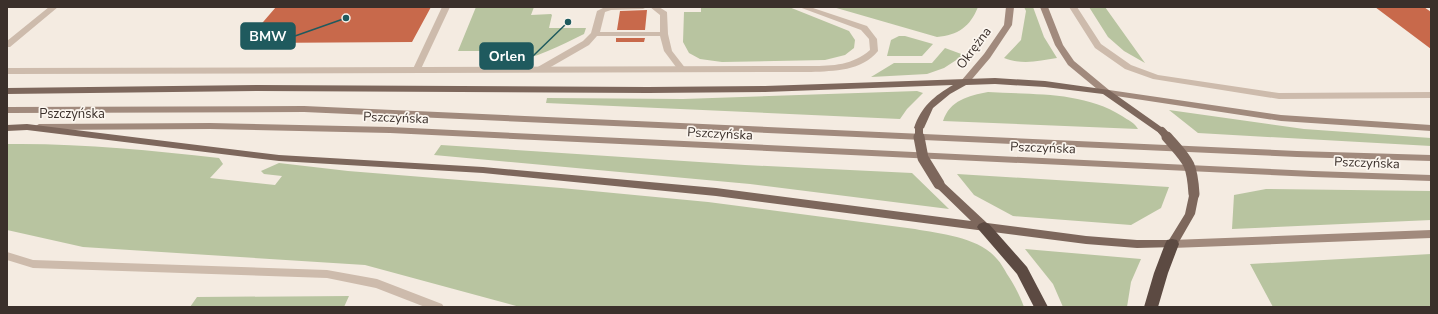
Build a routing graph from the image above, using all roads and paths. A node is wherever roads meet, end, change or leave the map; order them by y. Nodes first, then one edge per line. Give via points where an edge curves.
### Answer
1 (54, 7) edge
2 (446, 7) edge
3 (643, 7) edge
4 (654, 7) edge
5 (803, 7) edge
6 (1010, 7) edge
7 (1044, 7) edge
8 (1073, 7) edge
9 (595, 34) junction
10 (664, 34) junction
11 (11, 38) edge
12 (7, 45) edge
13 (682, 69) junction
14 (539, 70) junction
15 (7, 71) edge
16 (416, 71) junction
17 (964, 83) junction
18 (7, 91) edge
19 (1106, 92) junction
20 (1431, 94) edge
21 (7, 110) edge
22 (27, 127) junction
23 (7, 128) edge
24 (1431, 128) edge
25 (1431, 158) edge
26 (1431, 178) edge
27 (984, 227) junction
28 (1431, 234) edge
29 (1172, 244) junction
30 (7, 256) edge
31 (438, 307) edge
32 (1041, 307) edge
33 (1151, 307) edge

1 - 11 street
2 - 16 street
3 - 9 street via 610,8 601,11
4 - 10 street via 664,14
5 - 13 street via 864,28 873,39 874,51 860,63 811,70
6 - 17 main road, Okrężna via 1008,25 987,56
7 - 19 main road via 1059,46 1071,63
8 - 20 street via 1098,46 1128,67 1156,76 1279,96
9 - 10 street
9 - 14 street via 586,43
10 - 13 street via 668,51
11 - 12 street
13 - 14 street
14 - 16 street
15 - 16 street
17 - 18 main road via 648,90 258,88
17 - 19 main road via 995,81 1044,84
17 - 27 main road, bridge via 932,103 922,115 919,144 925,165 939,184
19 - 24 main road via 1281,118
19 - 29 main road, bridge via 1162,131 1188,161 1193,173 1194,194 1190,214
21 - 25 main road, Pszczyńska via 304,110
22 - 23 main road, Pszczyńska
22 - 26 main road, Pszczyńska via 210,126 390,130
22 - 27 main road via 279,158 483,170 716,192
27 - 29 main road via 1086,240
27 - 32 highway via 1022,270
28 - 29 main road
29 - 33 highway
30 - 31 street via 33,264 327,274 377,284

